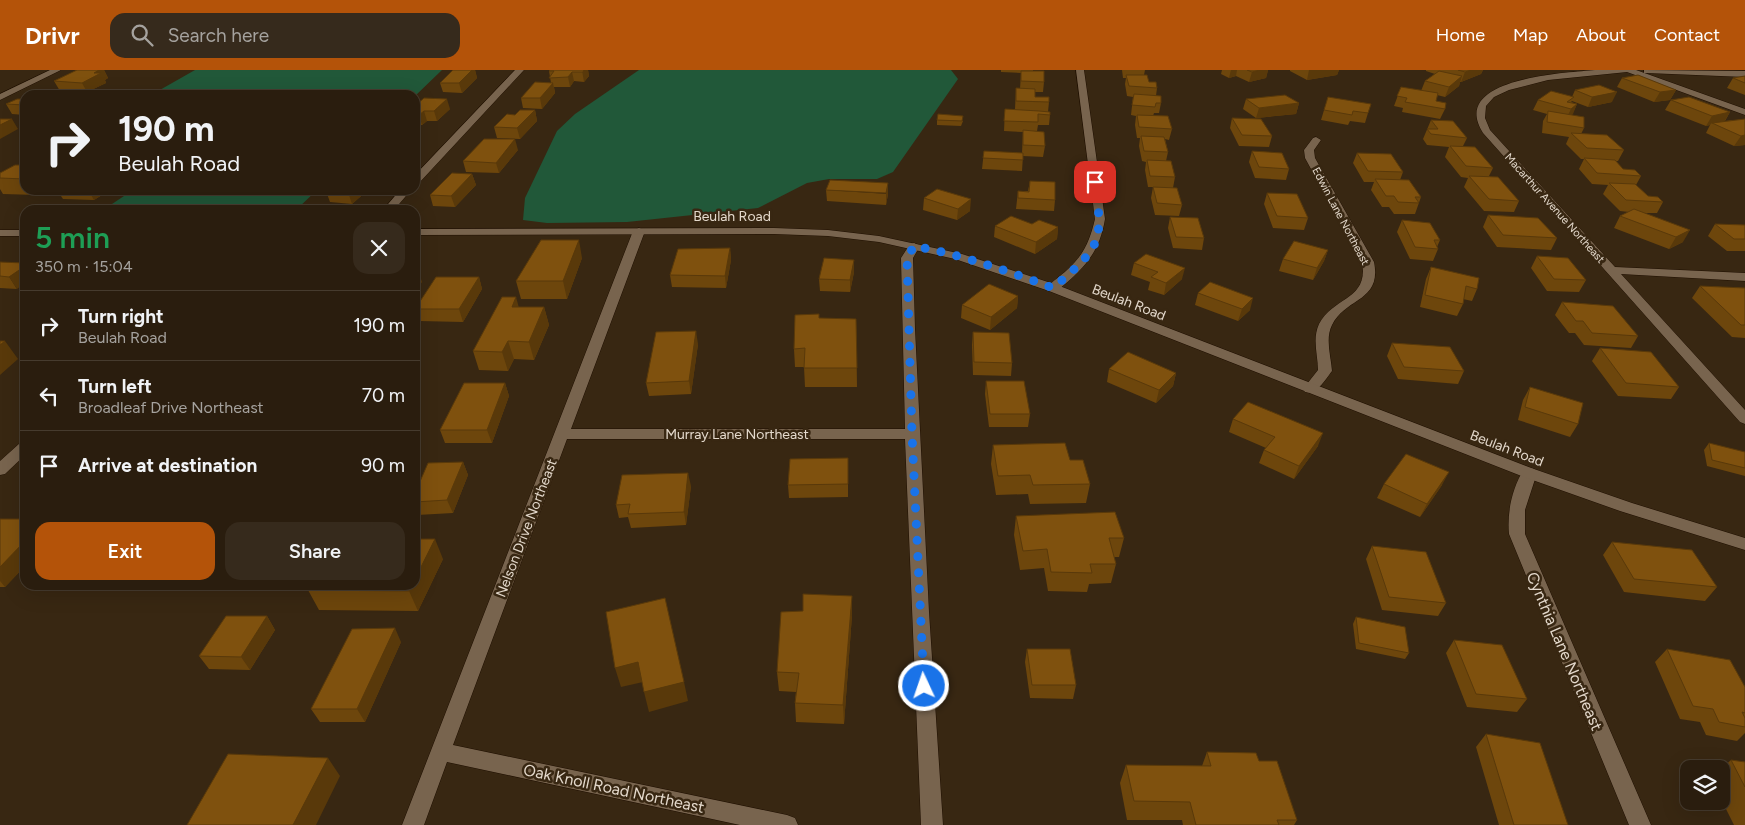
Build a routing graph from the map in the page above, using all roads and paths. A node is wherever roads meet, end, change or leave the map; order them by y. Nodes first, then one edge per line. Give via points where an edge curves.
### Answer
1 (57, 70) edge
2 (520, 70) edge
3 (1080, 70) edge
4 (1627, 70) edge
5 (1633, 70) edge
6 (1740, 70) edge
7 (1745, 74) edge
8 (0, 97) edge
9 (1745, 112) edge
10 (1316, 140) dead end
11 (420, 176) edge
12 (402, 195) edge
13 (392, 205) edge
14 (640, 231) junction
15 (420, 232) edge
16 (0, 233) edge
17 (20, 233) edge
18 (914, 246) junction
19 (1610, 270) junction
20 (1745, 277) edge
21 (1053, 288) junction
22 (1310, 389) junction
23 (1745, 419) edge
24 (562, 434) junction
25 (912, 434) junction
26 (20, 451) edge
27 (0, 470) edge
28 (1529, 473) junction
29 (1745, 544) edge
30 (441, 752) junction
31 (413, 825) edge
32 (787, 825) edge
33 (932, 825) edge
34 (1640, 825) edge

1 - 8 street
2 - 11 street
3 - 21 street via 1100,219 1098,238 1092,252
4 - 9 street
4 - 19 street, Macarthur Avenue Northeast via 1512,85 1488,98 1480,115 1486,131
5 - 7 street
6 - 7 street
10 - 22 street, Edwin Lane Northeast via 1309,150 1310,158 1368,262 1371,275 1370,284 1364,291 1332,314 1325,326 1321,338 1325,371
12 - 13 street
14 - 15 street, Beulah Road
14 - 18 street, Beulah Road via 828,233
14 - 24 street, Nelson Drive Northeast
16 - 17 street
18 - 21 street, Beulah Road via 993,266
18 - 25 street via 907,258
19 - 20 street
19 - 23 street, Macarthur Avenue Northeast
21 - 22 street, Beulah Road
22 - 28 street, Beulah Road
24 - 25 street, Murray Lane Northeast
24 - 30 street, Nelson Drive Northeast
25 - 33 street
26 - 27 street
28 - 29 street, Beulah Road
28 - 34 street, Cynthia Lane Northeast via 1516,506 1517,534
30 - 31 street, Nelson Drive Northeast
30 - 32 street, Oak Knoll Road Northeast

